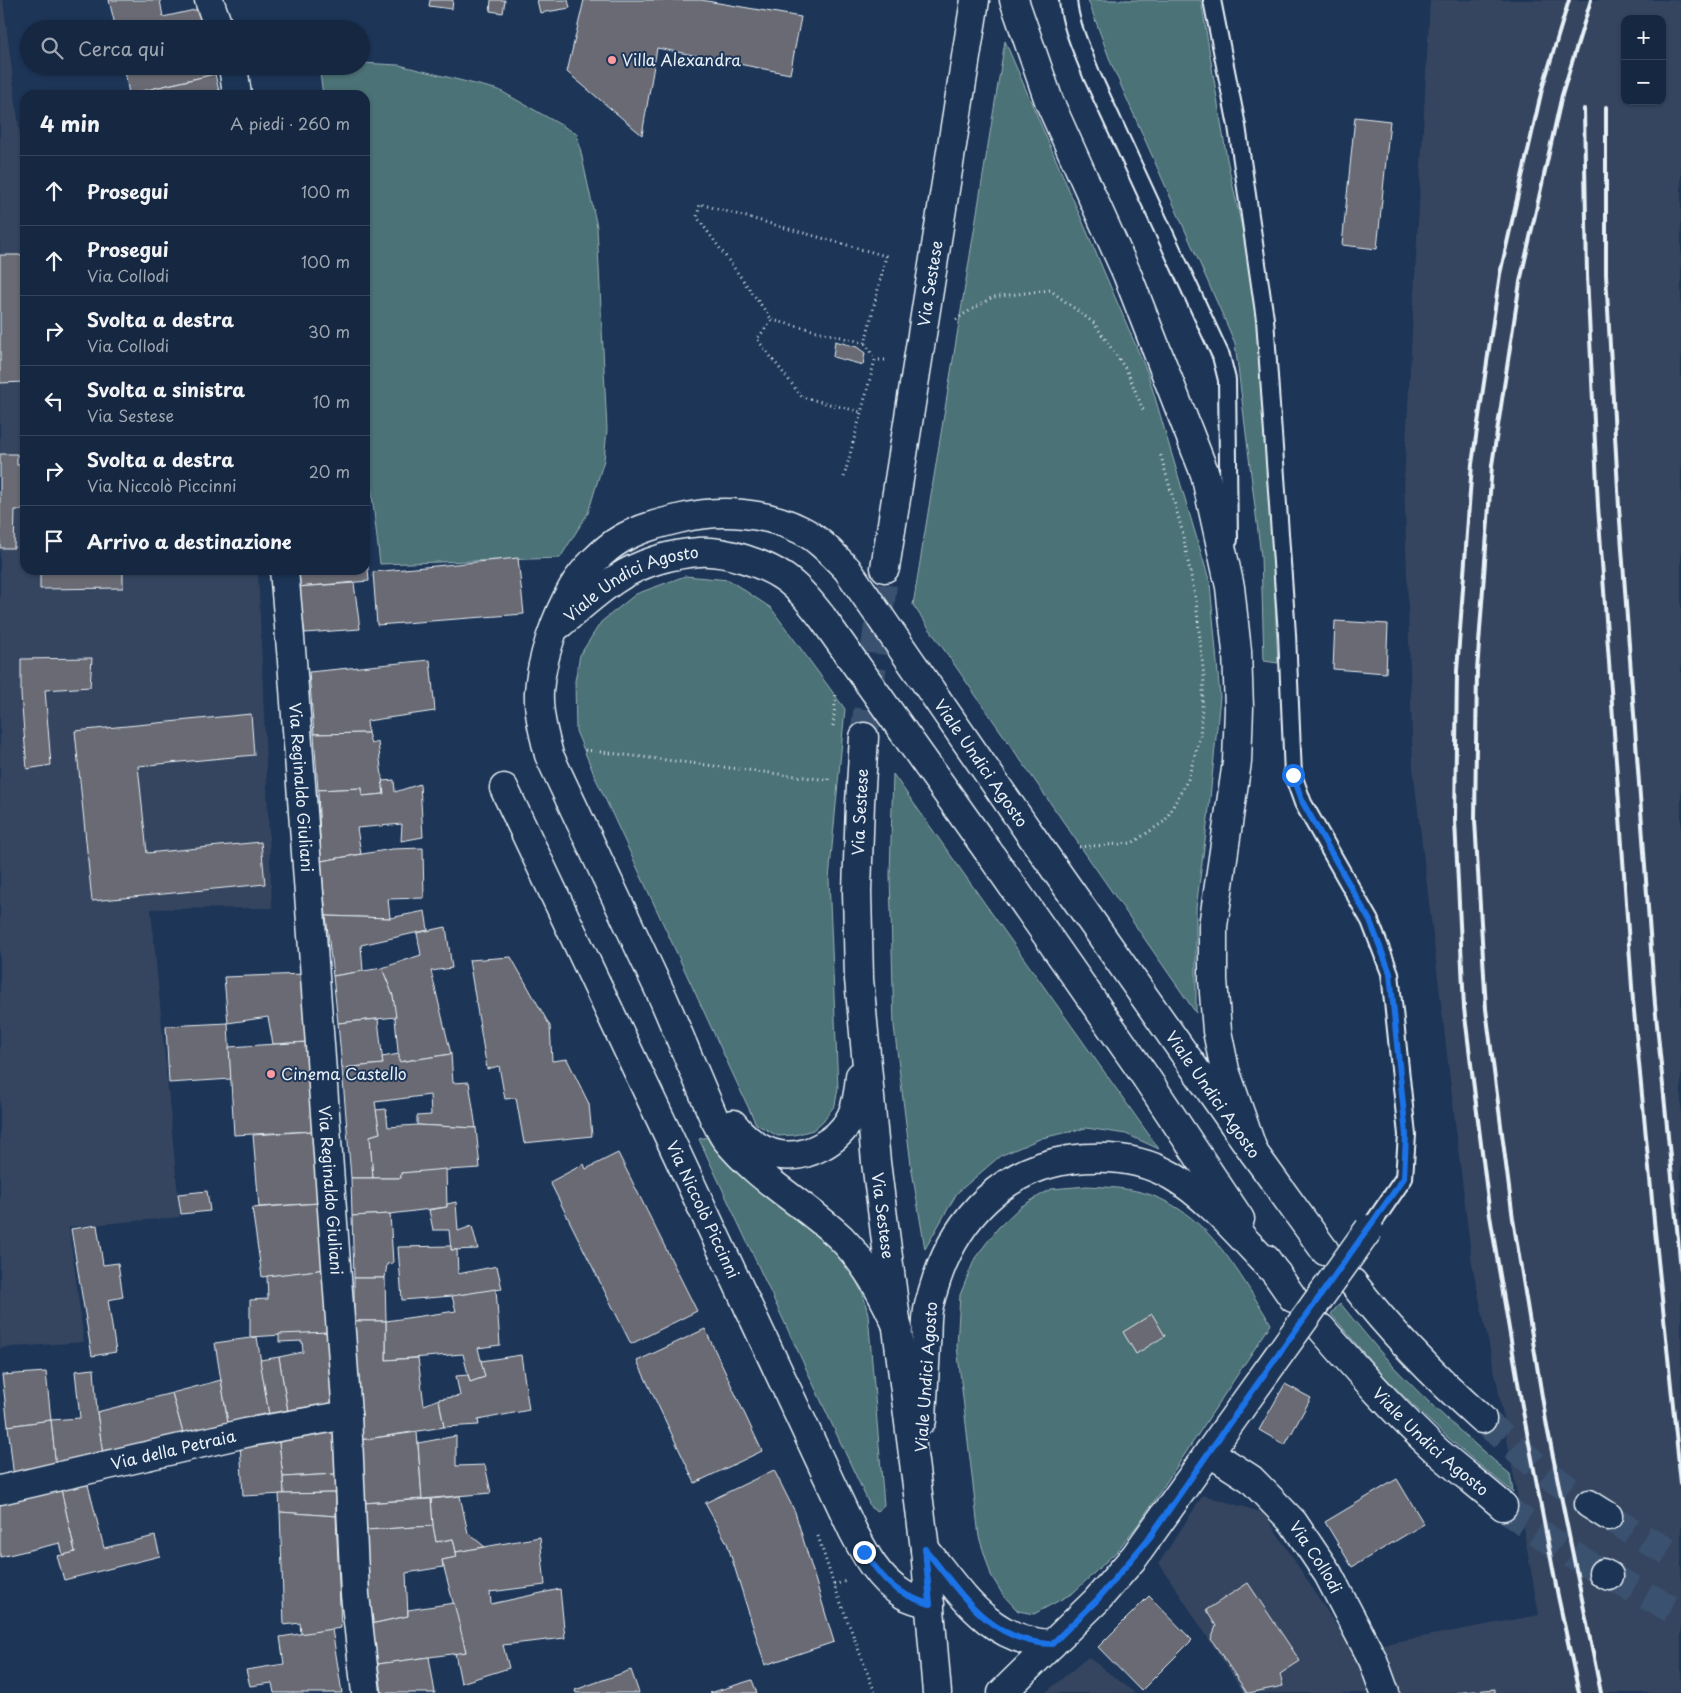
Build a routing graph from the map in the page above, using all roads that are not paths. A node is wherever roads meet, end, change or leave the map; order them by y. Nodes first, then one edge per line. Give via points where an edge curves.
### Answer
1 (209, 0) edge
2 (975, 0) edge
3 (1014, 0) edge
4 (1068, 0) edge
5 (1212, 0) edge
6 (217, 20) edge
7 (234, 75) edge
8 (236, 90) edge
9 (885, 568) tunnel mouth
10 (284, 575) edge
11 (1230, 587) junction
12 (555, 629) junction
13 (864, 737) tunnel mouth
14 (504, 788) dead end
15 (864, 1028) junction
16 (699, 1080) junction
17 (1254, 1152) junction
18 (1369, 1228) joint
19 (1325, 1251) dead end
20 (1276, 1274) junction
21 (1353, 1283) dead end
22 (1293, 1298) dead end
23 (898, 1328) junction
24 (1321, 1328) dead end
25 (347, 1415) junction
26 (1482, 1419) tunnel mouth
27 (1209, 1452) junction
28 (0, 1490) edge
29 (918, 1494) junction
30 (1503, 1506) tunnel mouth
31 (925, 1549) junction
32 (930, 1604) junction
33 (1052, 1644) junction
34 (366, 1693) edge
35 (937, 1693) edge
36 (1002, 1693) edge
37 (1385, 1693) edge

1 - 6 main road
2 - 9 main road, Via Sestese
3 - 11 main road via 1049,101 1127,274 1205,474
4 - 11 lane via 1092,76 1221,356 1227,380
5 - 18 lane via 1237,126 1265,319 1293,775 1303,803 1370,921 1390,973 1406,1135 1404,1178
7 - 8 main road
10 - 25 main road, Via Reginaldo Giuliani
11 - 17 main road via 1237,651 1237,762 1213,926 1213,980 1217,1031 1225,1070
12 - 16 main road, Viale Undici Agosto via 546,653 539,692 549,755
12 - 17 main road, Viale Undici Agosto, bridge via 574,586 601,554 621,539 654,525 721,512 742,514 764,517 801,530 819,542 847,569
12 - 20 main road, Viale Undici Agosto, bridge via 617,578 664,558 700,552 728,554 765,567 797,587 822,617 1145,1076
13 - 15 main road, Via Sestese via 857,920
14 - 32 main road, Via Niccolò Piccinni via 853,1531 877,1572 889,1584 901,1594
15 - 16 main road, Viale Undici Agosto via 860,1081 851,1117 831,1142 808,1151 780,1155 758,1147 740,1133
15 - 23 main road, Via Sestese via 876,1162
16 - 23 main road, Viale Undici Agosto via 724,1137 752,1166 842,1240 861,1262 888,1304
17 - 19 main road, Viale Undici Agosto
18 - 27 main road, bridge
20 - 22 main road, Viale Undici Agosto
20 - 29 main road, Viale Undici Agosto via 1208,1203 1181,1181 1152,1167 1121,1159 1087,1157 1043,1165 1003,1185 976,1209 955,1238 932,1295 928,1310
21 - 26 main road via 1377,1315
23 - 29 main road, Via Sestese
24 - 30 main road, Viale Undici Agosto via 1399,1415
25 - 28 main road, Via della Petraia via 250,1432
25 - 34 main road, Via Reginaldo Giuliani via 355,1595
27 - 33 main road via 1135,1556 1097,1600
27 - 37 main road, Via Collodi via 1251,1479 1293,1522 1328,1574 1373,1660
29 - 31 main road, Via Sestese
31 - 32 main road, Via Sestese
31 - 33 main road via 974,1610 990,1622 1006,1633 1034,1644
32 - 35 main road, Via Sestese
33 - 36 main road

